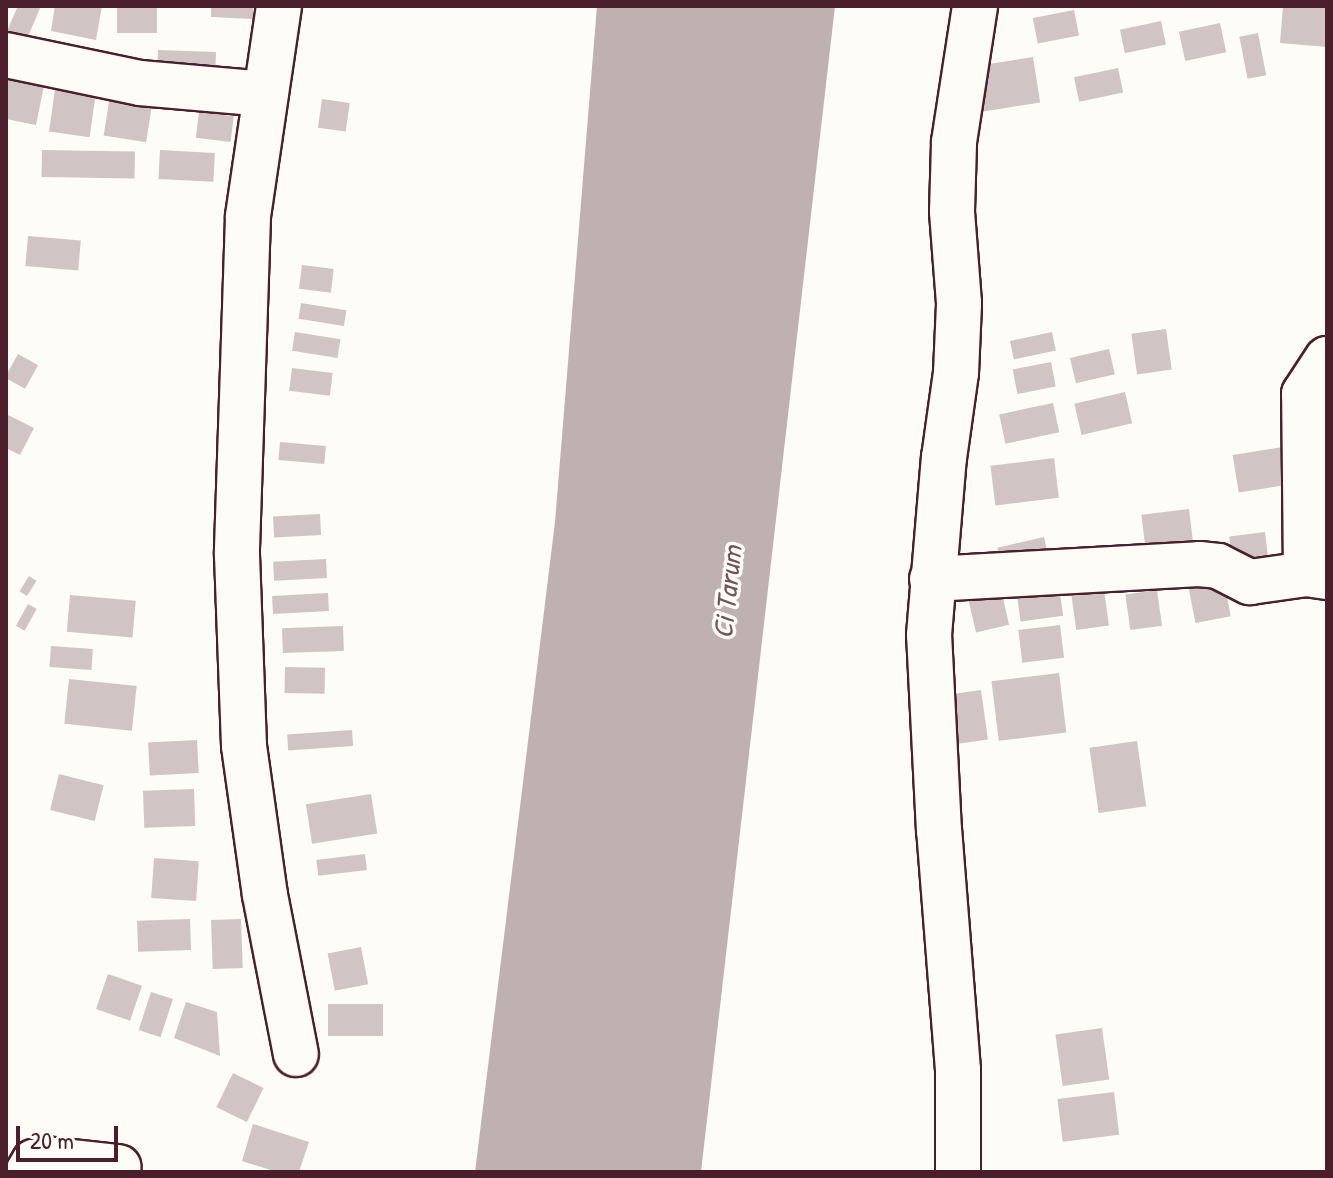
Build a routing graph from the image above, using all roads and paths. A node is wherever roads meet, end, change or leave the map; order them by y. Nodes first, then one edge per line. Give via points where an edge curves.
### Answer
1 (279, 6) edge
2 (975, 6) edge
3 (6, 55) edge
4 (266, 94) junction
5 (1327, 359) edge
6 (1317, 575) edge
7 (932, 579) junction
8 (296, 1054) dead end
9 (119, 1167) dead end
10 (28, 1172) edge
11 (958, 1172) edge

1 - 4 street
2 - 7 street via 954,142 956,373
3 - 4 street via 140,83
4 - 8 street via 248,217 237,555 240,654 246,761
5 - 6 street via 1304,394
6 - 7 street via 1250,582 1218,566 1199,564
7 - 11 street via 931,707 958,1070
9 - 10 street via 46,1159 34,1162

